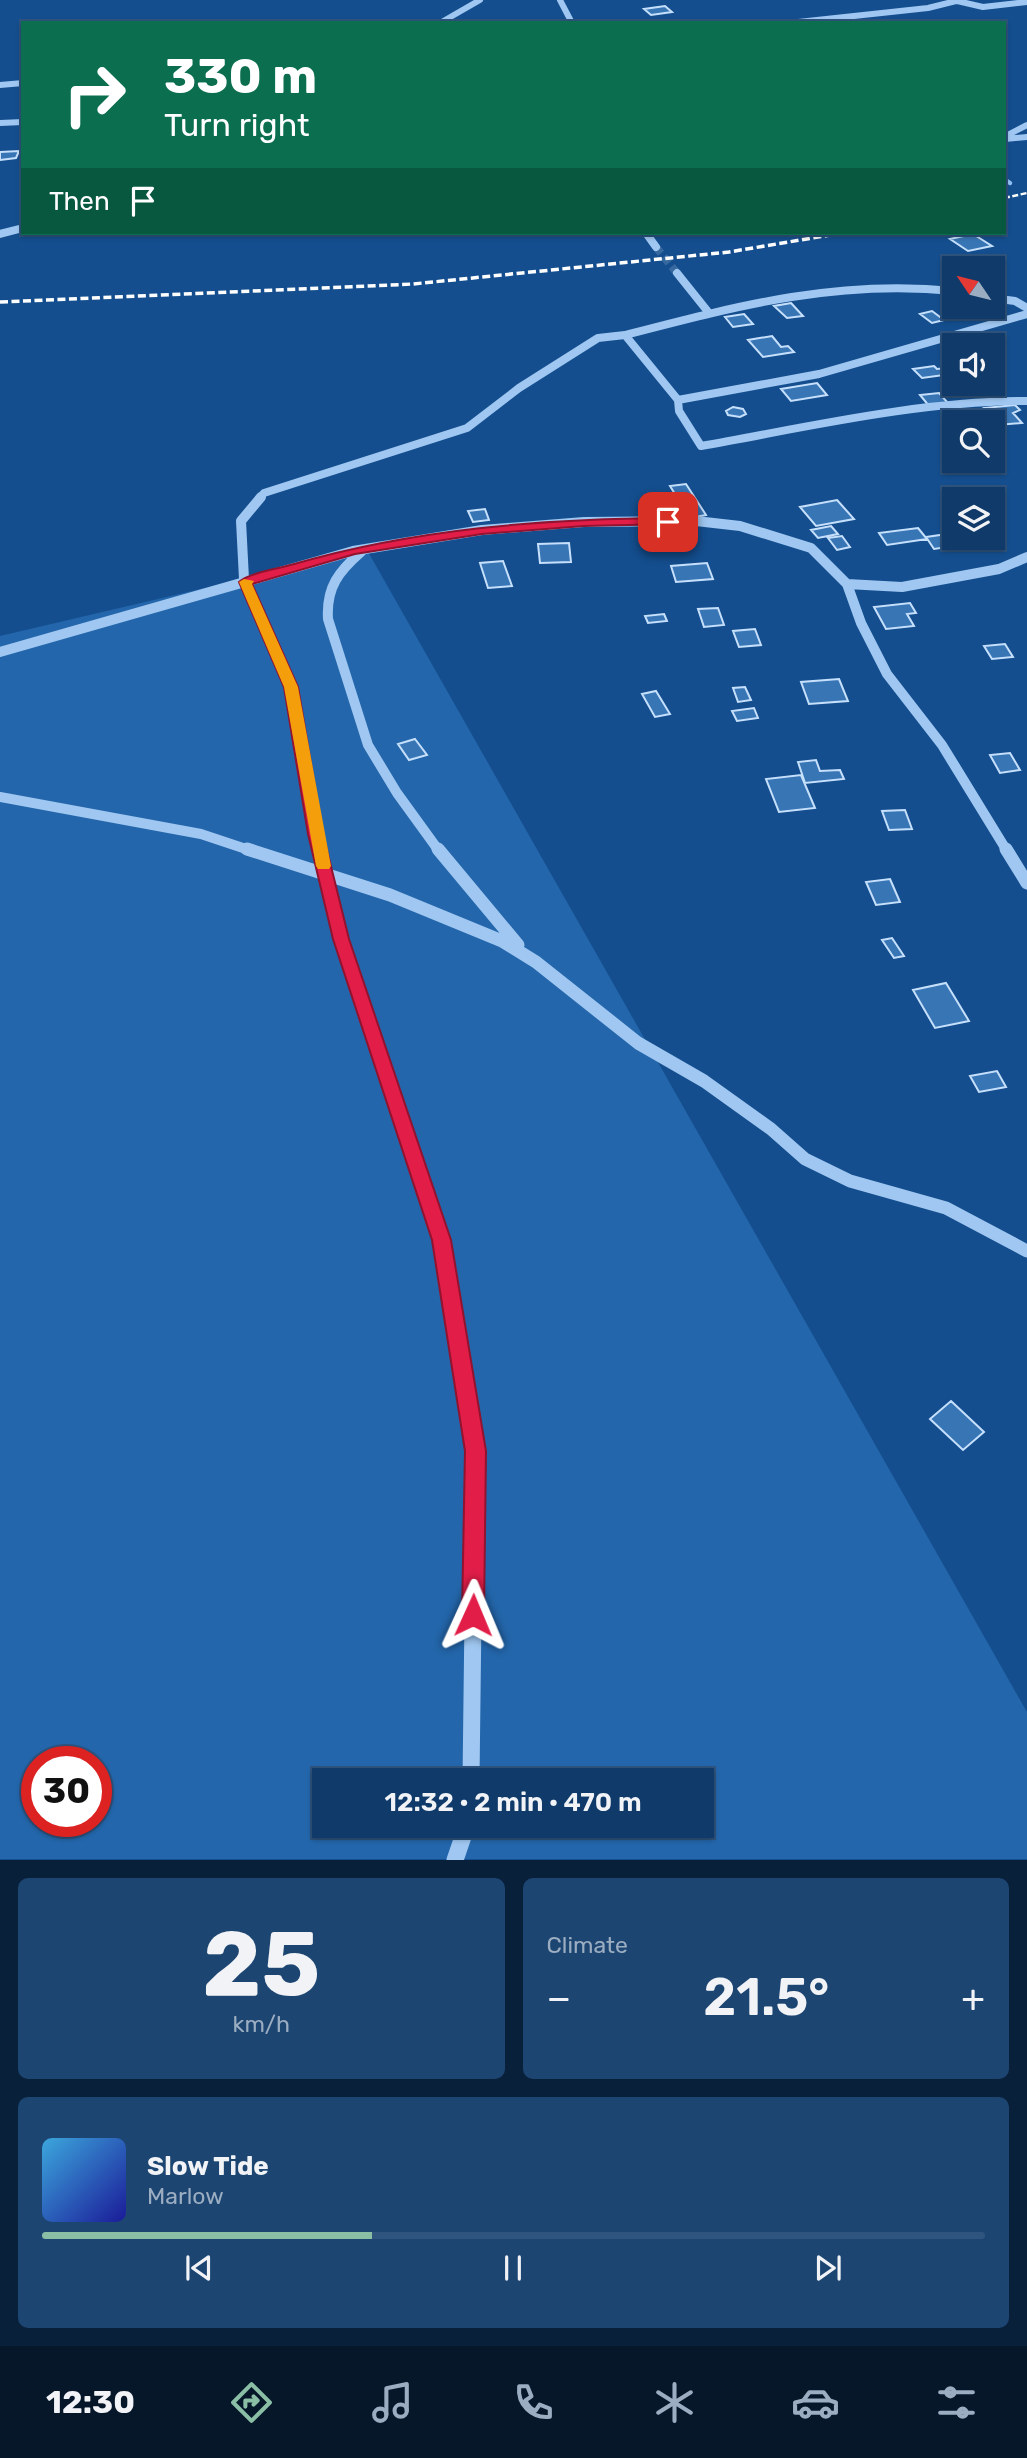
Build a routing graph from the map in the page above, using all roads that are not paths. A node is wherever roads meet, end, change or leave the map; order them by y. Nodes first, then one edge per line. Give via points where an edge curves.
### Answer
1 (480, 0) edge
2 (560, 0) edge
3 (954, 1) edge
4 (1027, 2) edge
5 (443, 21) edge
6 (571, 21) edge
7 (808, 21) edge
8 (21, 83) edge
9 (0, 85) edge
10 (21, 122) edge
11 (0, 123) edge
12 (1027, 125) edge
13 (1006, 137) edge
14 (1027, 137) edge
15 (1006, 138) edge
16 (21, 227) edge
17 (21, 228) edge
18 (0, 229) edge
19 (0, 234) edge
20 (647, 235) edge
21 (656, 247) tunnel mouth
22 (677, 273) tunnel mouth
23 (942, 290) edge
24 (1005, 300) edge
25 (1027, 308) edge
26 (709, 313) junction
27 (1027, 314) edge
28 (625, 335) junction
29 (678, 400) junction
30 (1027, 401) edge
31 (365, 549) junction
32 (1025, 559) edge
33 (245, 582) junction
34 (847, 583) junction
35 (0, 652) edge
36 (0, 797) edge
37 (326, 874) junction
38 (1027, 883) edge
39 (536, 962) junction
40 (1027, 1251) edge
41 (471, 1768) edge
42 (463, 1838) edge
43 (455, 1860) edge

1 - 5 street
2 - 6 street
3 - 4 street via 983,7
3 - 7 street
8 - 9 street
10 - 11 street
12 - 13 street
14 - 15 street
16 - 18 street
17 - 19 street
20 - 21 street
22 - 26 street
23 - 26 street via 864,284
24 - 25 street
26 - 28 street
27 - 29 street via 818,374
28 - 29 street
28 - 33 street via 598,338 519,388 467,428 264,493 241,521
29 - 30 street via 679,411 701,446 877,415
31 - 33 street
31 - 34 street via 482,530 584,522 696,522 740,526 811,548
31 - 39 street via 337,575 326,614 339,661 355,695 364,737 412,813 500,927
32 - 34 street via 999,569 902,587
33 - 35 street
33 - 37 street via 291,687
34 - 38 street via 860,623 887,674 942,745
36 - 37 street via 201,834
37 - 39 street via 502,941
37 - 41 street via 341,939 442,1240 475,1451
39 - 40 street via 638,1043 704,1081 805,1159 850,1181 946,1208
42 - 43 street

